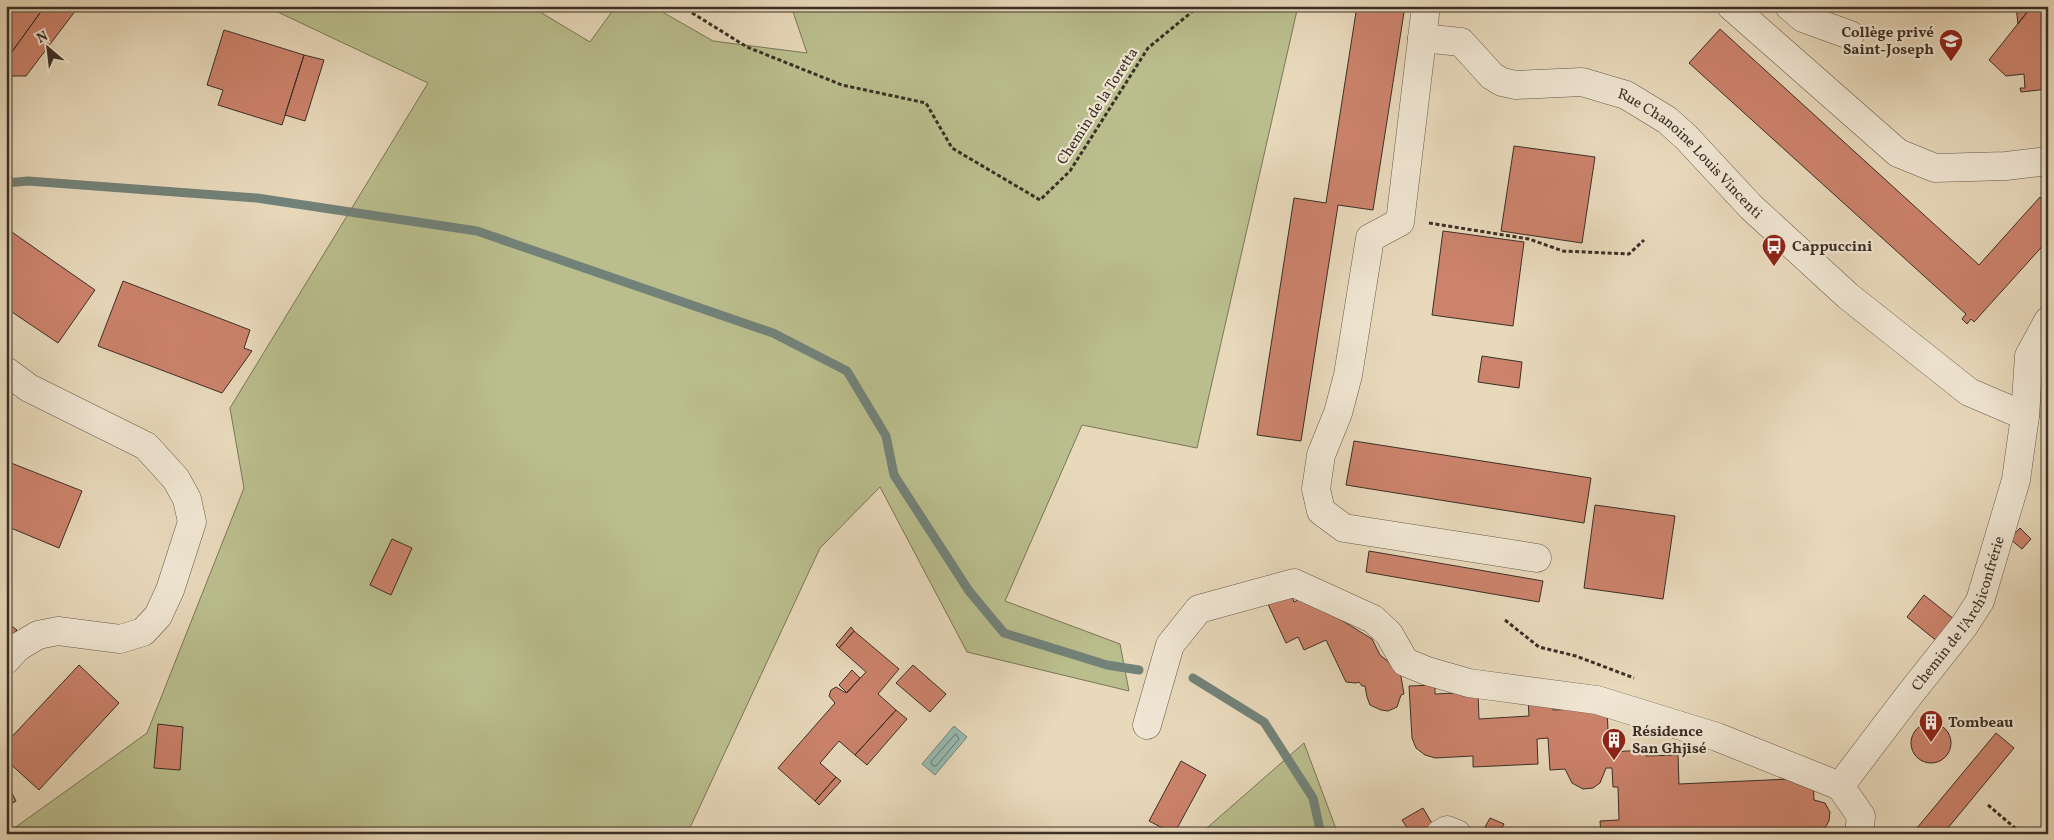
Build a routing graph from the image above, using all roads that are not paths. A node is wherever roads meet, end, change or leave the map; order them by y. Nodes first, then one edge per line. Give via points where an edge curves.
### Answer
1 (1426, 6) edge
2 (1731, 6) edge
3 (1790, 6) edge
4 (1850, 35) dead end
5 (1422, 38) junction
6 (2048, 161) edge
7 (2048, 321) edge
8 (6, 371) edge
9 (2025, 416) junction
10 (1537, 558) dead end
11 (6, 660) edge
12 (1148, 725) dead end
13 (1840, 786) junction
14 (1440, 834) edge
15 (1457, 834) edge
16 (1860, 834) edge

1 - 5 street
2 - 6 street via 1898,153 1936,168
3 - 4 street via 1803,18
5 - 9 street, Rue Chanoine Louis Vincenti via 1461,42 1492,76 1502,82 1516,85 1582,82 1626,95 1647,107 1686,137 1751,207 1848,296 1969,392
5 - 10 street via 1400,222 1370,238 1348,375 1338,413 1320,455 1316,489 1321,511 1344,528
7 - 9 street, Chemin de l'Archiconfrérie via 2029,356
8 - 11 street via 29,388 146,446 176,479 187,499 192,522 170,590 158,616 143,632 120,640 58,631 38,635 18,647
9 - 13 street, Chemin de l'Archiconfrérie via 2016,480 1980,601
12 - 13 street via 1170,645 1199,609 1294,583 1373,619 1389,634 1405,662 1427,671 1469,683 1597,700 1717,737
13 - 16 street via 1861,816
14 - 15 street via 1447,830

